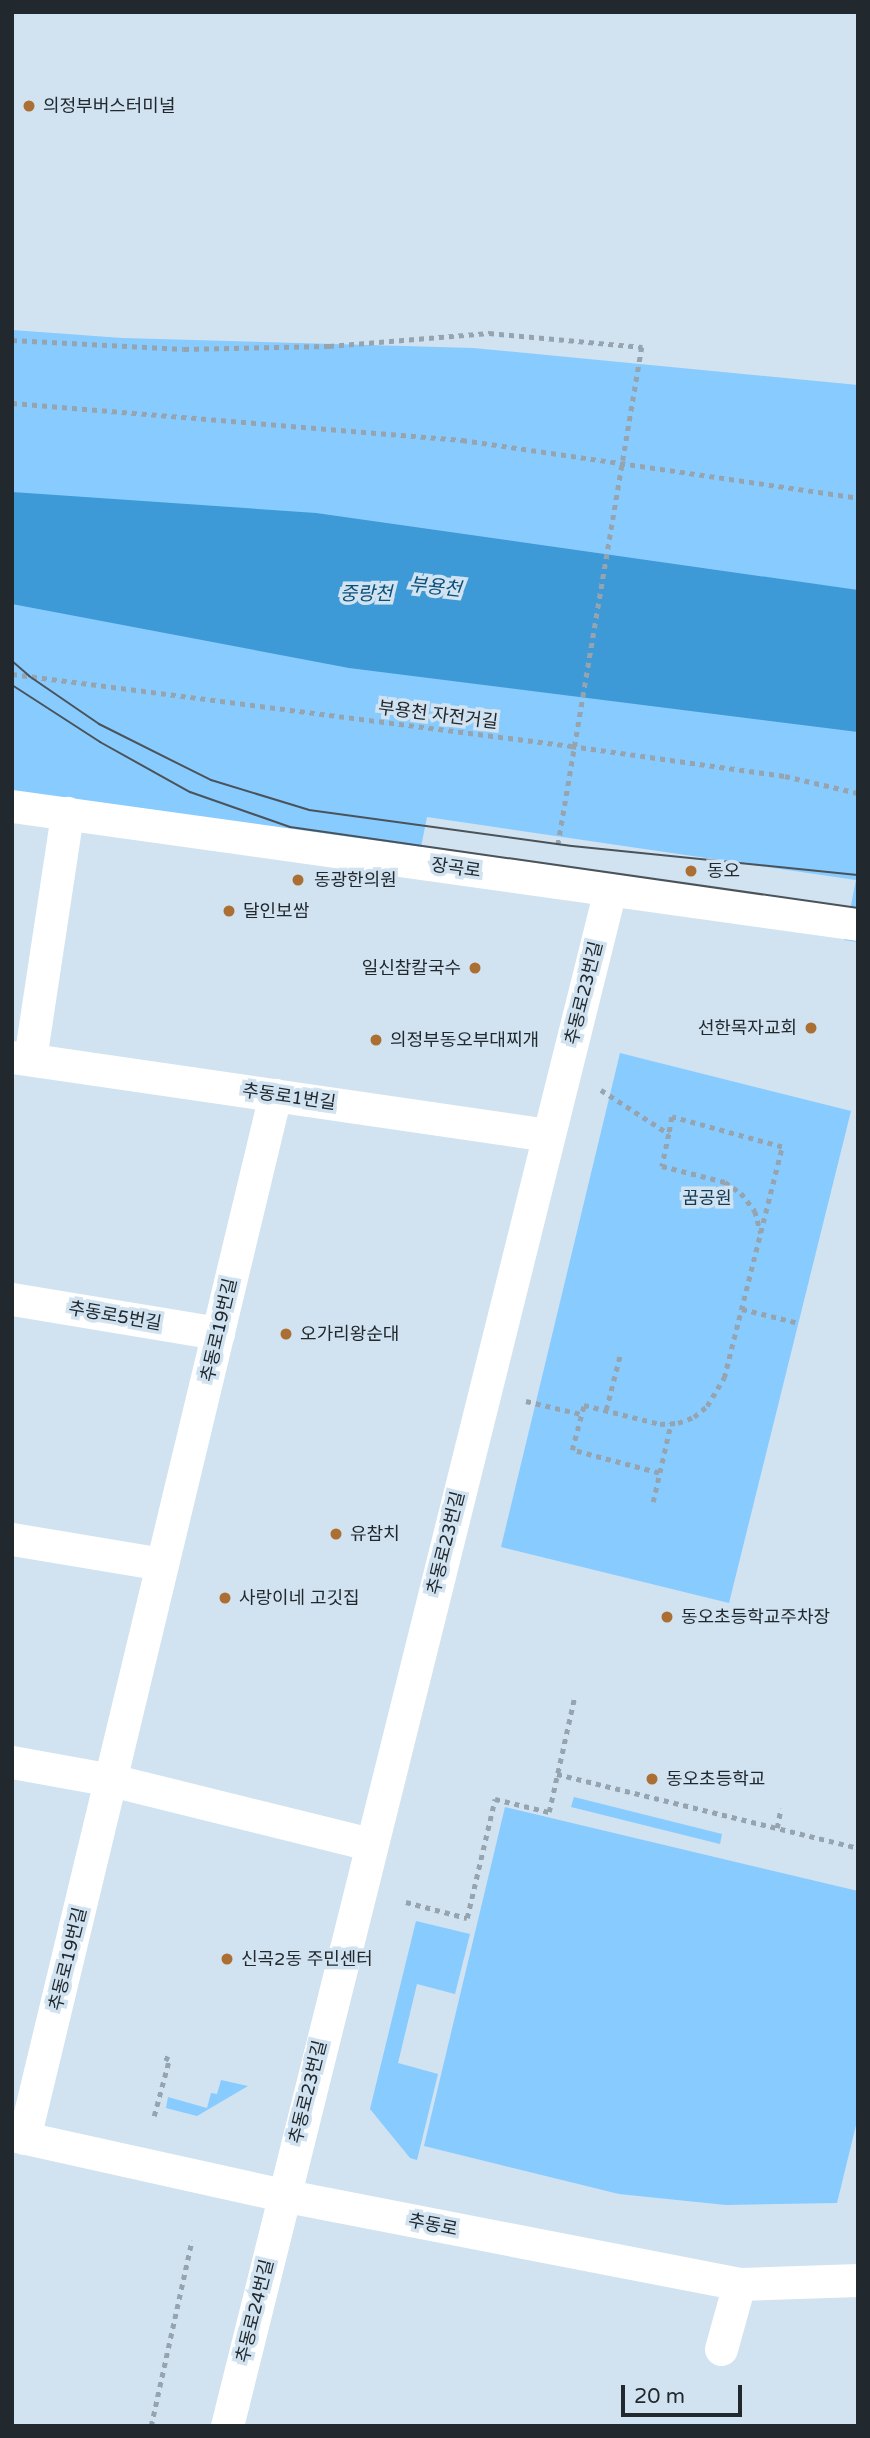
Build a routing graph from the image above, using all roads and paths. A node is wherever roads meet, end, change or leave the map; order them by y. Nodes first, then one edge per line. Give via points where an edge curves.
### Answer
1 (12, 340) edge
2 (12, 403) edge
3 (858, 498) edge
4 (12, 674) edge
5 (858, 793) edge
6 (12, 806) edge
7 (67, 813) junction
8 (560, 832) dead end
9 (610, 890) junction
10 (858, 924) edge
11 (21, 1058) edge
12 (601, 1090) dead end
13 (275, 1095) junction
14 (668, 1134) junction
15 (548, 1135) junction
16 (761, 1234) junction
17 (12, 1299) edge
18 (742, 1309) junction
19 (799, 1323) dead end
20 (218, 1333) junction
21 (620, 1355) dead end
22 (526, 1401) dead end
23 (606, 1410) junction
24 (581, 1414) junction
25 (671, 1423) junction
26 (659, 1473) junction
27 (653, 1502) dead end
28 (12, 1539) edge
29 (162, 1564) junction
30 (575, 1699) dead end
31 (12, 1762) edge
32 (557, 1774) junction
33 (111, 1780) junction
34 (781, 1808) dead end
35 (777, 1828) junction
36 (370, 1844) junction
37 (858, 1848) edge
38 (406, 1902) dead end
39 (163, 2057) dead end
40 (154, 2116) dead end
41 (18, 2137) edge
42 (282, 2195) junction
43 (192, 2240) dead end
44 (858, 2280) edge
45 (739, 2284) junction
46 (721, 2349) dead end
47 (150, 2426) edge
48 (227, 2426) edge

1 - 8 path via 184,349 329,345 489,333 642,347
2 - 3 path via 462,440
4 - 5 path, 부용천 자전거길 via 785,776
6 - 7 street, 장곡로
7 - 9 street, 장곡로
7 - 11 street, 추동로1번길
9 - 10 street, 장곡로
9 - 15 street, 추동로23번길
11 - 13 street, 추동로1번길
12 - 14 path
13 - 15 street, 추동로1번길
13 - 20 street, 추동로19번길
14 - 16 path via 662,1166 725,1182 755,1211
14 - 16 path via 672,1117 782,1147
15 - 36 street, 추동로23번길
16 - 18 path
17 - 20 street, 추동로5번길
18 - 19 path
18 - 25 path via 717,1393 694,1417
20 - 29 street, 추동로19번길
21 - 23 path
22 - 24 path
23 - 24 path via 584,1405
23 - 25 path via 646,1422
24 - 26 path via 572,1450
25 - 26 path
26 - 27 path
28 - 29 street
29 - 33 street, 추동로19번길
30 - 32 path
31 - 33 street
32 - 35 path
32 - 38 path via 549,1812 495,1799 467,1918
33 - 36 street
33 - 41 street, 추동로19번길
34 - 35 path
35 - 37 path
36 - 42 street, 추동로23번길
39 - 40 path via 169,2060
41 - 42 street, 추동로
42 - 45 street, 추동로
42 - 48 street, 추동로24번길
43 - 47 path
44 - 45 street, 추동로
45 - 46 street

